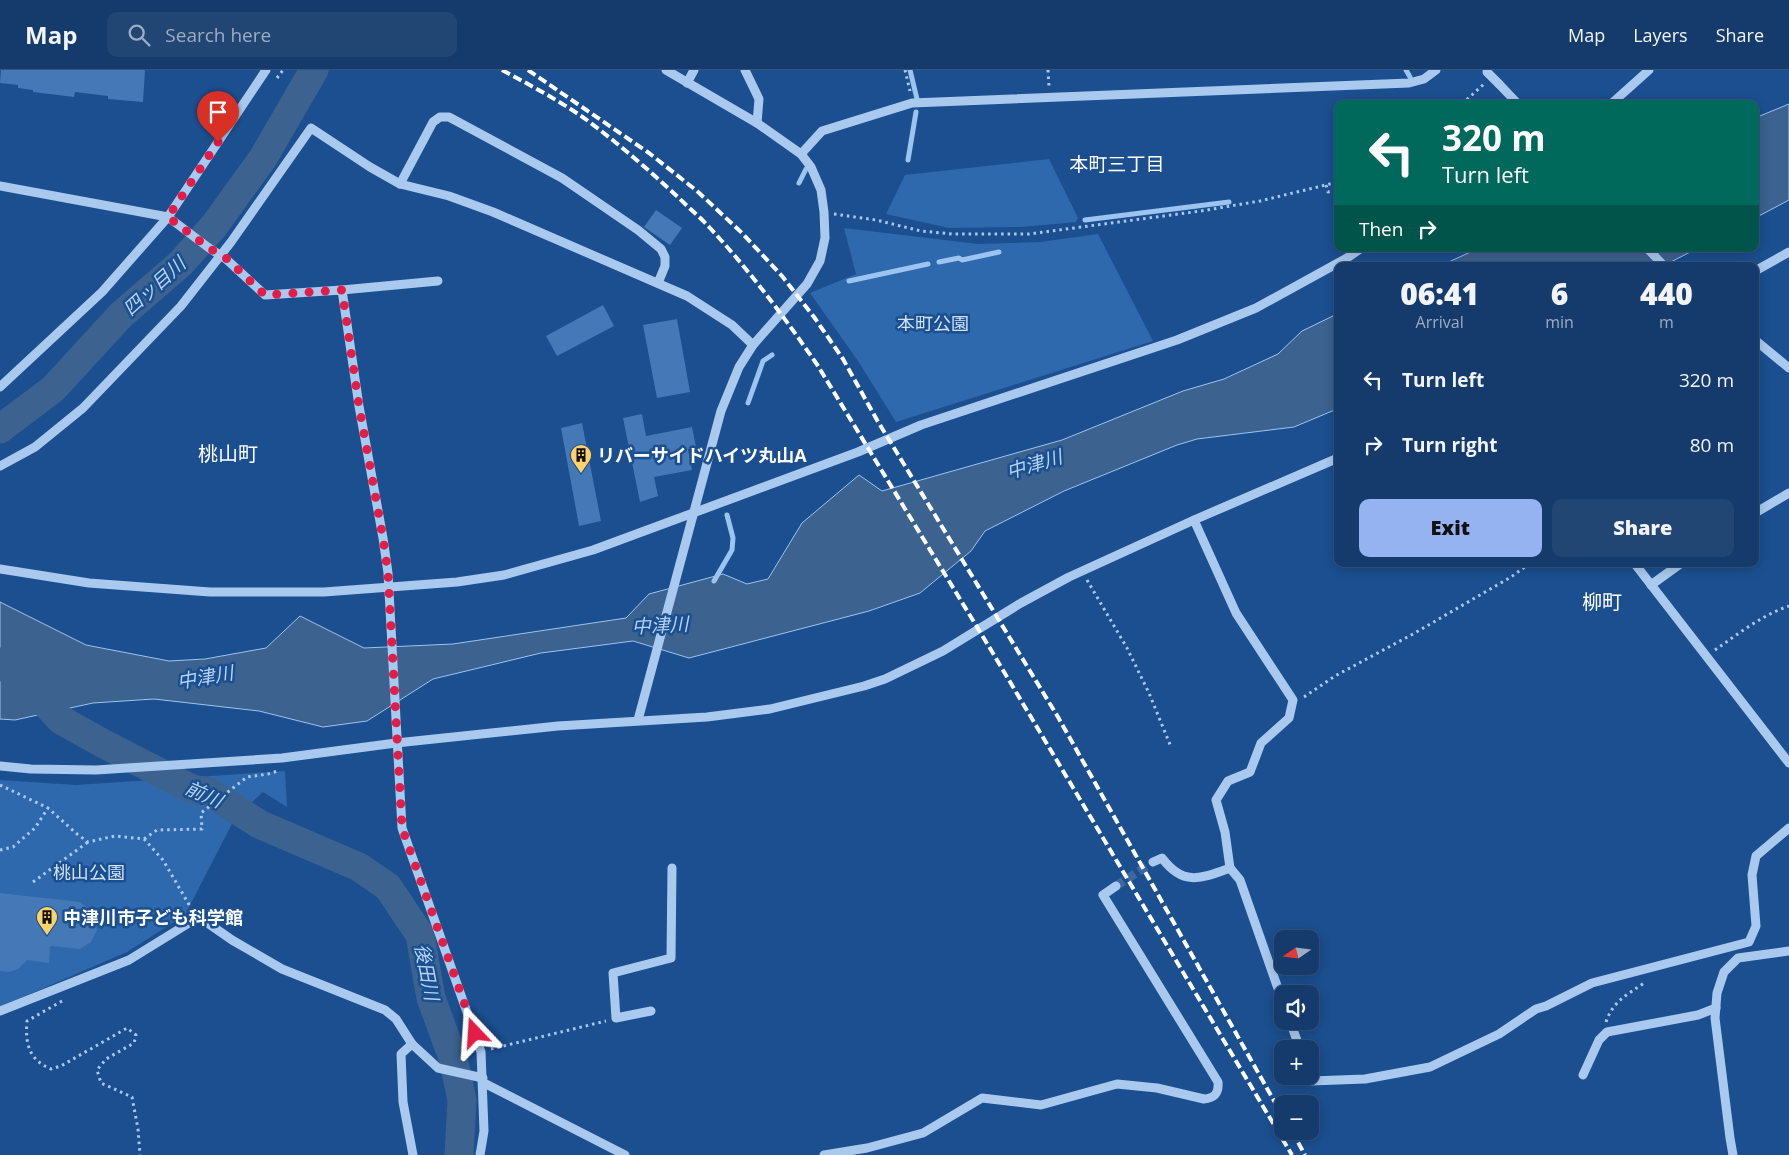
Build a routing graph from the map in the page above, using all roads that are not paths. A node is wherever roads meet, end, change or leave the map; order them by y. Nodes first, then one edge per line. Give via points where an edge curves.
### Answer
1 (266, 70) edge
2 (666, 70) edge
3 (694, 70) edge
4 (744, 70) edge
5 (1436, 70) edge
6 (1649, 70) edge
7 (1487, 74) edge
8 (687, 83) junction
9 (1514, 100) edge
10 (1615, 100) edge
11 (758, 123) junction
12 (801, 154) junction
13 (400, 184) junction
14 (0, 186) edge
15 (172, 220) junction
16 (1356, 252) edge
17 (1651, 252) edge
18 (1789, 252) edge
19 (221, 255) junction
20 (1341, 262) edge
21 (1660, 262) edge
22 (1334, 266) edge
23 (1759, 269) edge
24 (438, 281) dead end
25 (658, 283) junction
26 (342, 290) junction
27 (1759, 343) edge
28 (753, 345) junction
29 (1789, 368) edge
30 (0, 387) edge
31 (1334, 460) edge
32 (0, 466) edge
33 (1789, 493) edge
34 (695, 511) junction
35 (1759, 511) edge
36 (1194, 520) junction
37 (1637, 567) edge
38 (1676, 567) edge
39 (0, 569) edge
40 (1651, 585) junction
41 (389, 587) junction
42 (638, 720) junction
43 (396, 743) junction
44 (1789, 763) edge
45 (0, 766) edge
46 (1789, 828) edge
47 (1153, 862) dead end
48 (672, 868) dead end
49 (1230, 868) junction
50 (1116, 886) tunnel mouth
51 (1789, 951) edge
52 (1277, 985) edge
53 (1716, 1008) junction
54 (0, 1011) edge
55 (652, 1011) dead end
56 (412, 1044) junction
57 (1583, 1075) dead end
58 (480, 1079) junction
59 (1319, 1081) edge
60 (484, 1131) junction
61 (413, 1155) edge
62 (480, 1155) edge
63 (486, 1155) edge
64 (625, 1155) edge
65 (824, 1155) edge
66 (1733, 1155) edge

1 - 15 street
2 - 8 street
3 - 8 street
4 - 11 street via 759,99
5 - 12 street via 1424,79 1409,83 912,103 822,131
6 - 10 street
7 - 9 street, bridge
8 - 11 street
11 - 12 street
12 - 28 street via 821,190 825,238 820,262 807,284
13 - 19 street via 311,128
13 - 25 street via 449,196 493,212
13 - 25 street via 433,122 440,117 449,117 562,178 638,230 661,249 665,257
14 - 15 street
15 - 19 street
15 - 30 street via 102,292
16 - 20 street
17 - 21 street
18 - 23 street
19 - 26 street via 265,295
19 - 32 street via 181,306 83,408 35,447
22 - 34 street via 1256,308 1177,340 921,425 858,452
24 - 26 street
25 - 28 street via 713,312
26 - 41 street
27 - 29 street
28 - 34 street via 738,367 721,411
31 - 36 street
33 - 35 street
34 - 41 street via 592,550 504,575
34 - 42 street
36 - 42 street via 1082,571 944,651 884,679 770,709 708,717
36 - 49 street via 1236,613 1293,700 1289,718 1261,742 1250,772 1228,781 1216,800
37 - 40 street
38 - 40 street
39 - 41 street via 89,583 210,592 324,592
40 - 44 street
41 - 43 street
42 - 43 street
43 - 45 street via 282,758 96,770
43 - 58 street via 402,828 481,1052
46 - 59 street via 1756,856 1752,875 1756,926 1749,942 1592,983 1536,1009 1499,1034 1430,1067 1365,1079
47 - 49 street via 1162,858 1179,875 1189,877 1210,875
48 - 55 street via 671,958 613,973 616,1018
49 - 52 street via 1240,880
50 - 65 street via 1103,896 1218,1082 1215,1095 1204,1099 1158,1088 1117,1084 1041,1105 982,1098 923,1134
51 - 53 street via 1738,958 1724,972
53 - 57 street via 1698,1015 1607,1032 1598,1040
53 - 66 street
54 - 56 street via 129,960 197,918 282,969 384,1010 396,1019
56 - 58 street via 438,1068
56 - 61 street via 401,1054 403,1102
58 - 60 street
58 - 64 street
60 - 62 street
60 - 63 street

